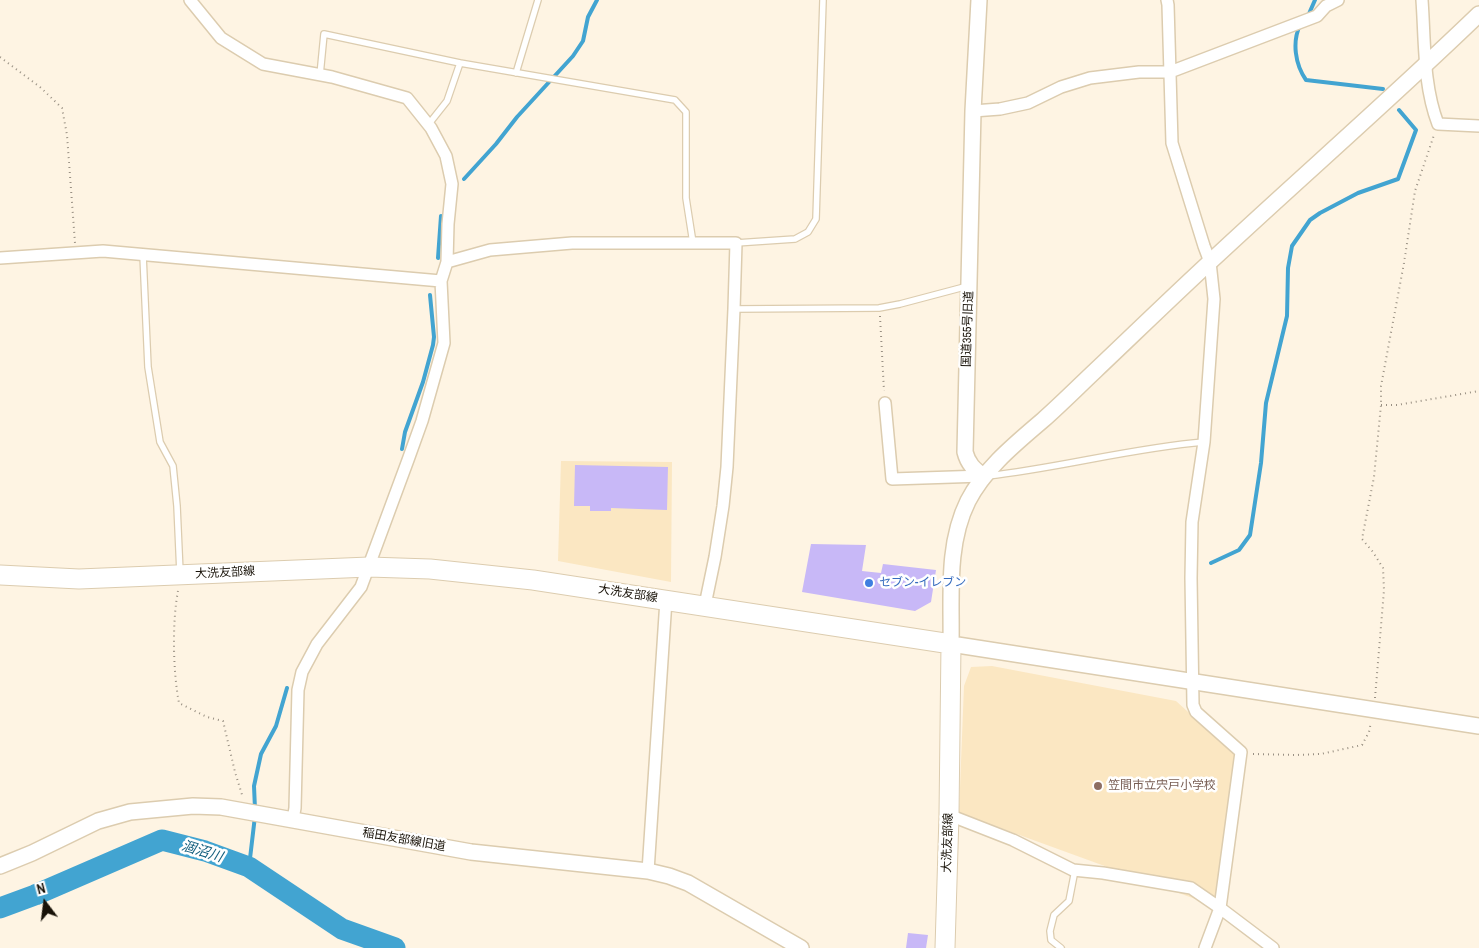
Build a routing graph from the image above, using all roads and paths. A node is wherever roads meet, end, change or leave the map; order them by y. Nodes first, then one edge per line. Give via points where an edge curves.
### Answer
1 (190, 0) edge
2 (538, 0) edge
3 (823, 0) edge
4 (979, 0) edge
5 (1167, 0) edge
6 (1338, 0) edge
7 (1422, 0) edge
8 (1479, 14) edge
9 (0, 58) edge
10 (460, 63) junction
11 (1425, 66) junction
12 (1170, 72) junction
13 (516, 73) junction
14 (320, 75) junction
15 (973, 111) junction
16 (1438, 124) junction
17 (428, 125) junction
18 (1479, 126) edge
19 (693, 243) junction
20 (736, 243) junction
21 (75, 253) junction
22 (143, 254) junction
23 (0, 258) edge
24 (447, 262) junction
25 (1210, 262) junction
26 (441, 281) junction
27 (970, 286) junction
28 (879, 308) junction
29 (734, 309) junction
30 (1479, 391) edge
31 (885, 403) joint
32 (1381, 405) junction
33 (1204, 442) junction
34 (983, 476) junction
35 (369, 568) junction
36 (0, 575) edge
37 (180, 575) junction
38 (666, 600) junction
39 (706, 606) junction
40 (951, 644) junction
41 (1193, 682) junction
42 (1374, 710) junction
43 (1479, 726) edge
44 (1241, 752) junction
45 (248, 812) junction
46 (949, 815) junction
47 (293, 819) junction
48 (0, 866) edge
49 (648, 870) junction
50 (1075, 870) junction
51 (1220, 908) junction
52 (801, 948) edge
53 (945, 948) edge
54 (1061, 948) edge
55 (1205, 948) edge
56 (1273, 948) edge

1 - 14 street via 221,38 263,64
2 - 13 lane
3 - 20 lane via 816,219 808,232 795,239
4 - 15 street, 国道355号旧道
5 - 12 street
6 - 12 street via 1317,16
7 - 11 street
8 - 11 street
9 - 21 path via 40,87 62,108 68,135
10 - 13 lane
10 - 14 lane via 324,34
10 - 17 lane via 447,101
11 - 16 street
11 - 25 street
12 - 15 street via 1090,78 1028,103
12 - 25 street via 1172,143
13 - 19 lane via 675,100 686,112 686,198
14 - 17 street via 407,98
15 - 27 street, 国道355号旧道
16 - 18 street
16 - 32 path via 1415,192 1381,386
17 - 24 street via 446,156 452,184
19 - 20 street
19 - 24 street via 572,243 490,250
20 - 29 street
21 - 22 street
21 - 23 street
22 - 26 street
22 - 37 lane via 148,367 160,442 173,466
24 - 26 street
25 - 33 street via 1214,300
25 - 34 street
26 - 35 street via 444,343 419,429
27 - 28 lane
27 - 34 street, 国道355号旧道 via 965,452 967,461
28 - 29 lane
28 - 31 path
29 - 39 street via 727,467 716,557
30 - 32 path
31 - 34 street via 892,479
32 - 42 path via 1374,477 1362,539 1383,568
33 - 34 lane
33 - 41 street via 1192,522
34 - 40 street via 965,506 955,535
35 - 37 main road, 大洗友部線
35 - 38 main road, 大洗友部線 via 472,572
35 - 47 street via 361,587 317,644 302,672 298,690
36 - 37 main road, 大洗友部線 via 79,579
37 - 45 path via 175,605 175,683 179,703 223,721
38 - 39 main road, 大洗友部線
38 - 49 street
39 - 40 main road, 大洗友部線
40 - 41 street
40 - 46 main road, 大洗友部線
41 - 42 street
41 - 44 street via 1196,712
42 - 43 street
42 - 44 path via 1362,745 1322,754
44 - 51 street
45 - 47 street, 稲田友部線旧道
45 - 48 street, 稲田友部線旧道 via 193,806 130,812 98,821
46 - 50 street via 1013,840
46 - 53 main road, 大洗友部線
47 - 49 street, 稲田友部線旧道 via 470,852
49 - 52 street, 稲田友部線旧道 via 688,883
50 - 51 street via 1191,888
50 - 54 lane via 1069,901 1054,915 1050,931 1051,940
51 - 55 street
51 - 56 street

